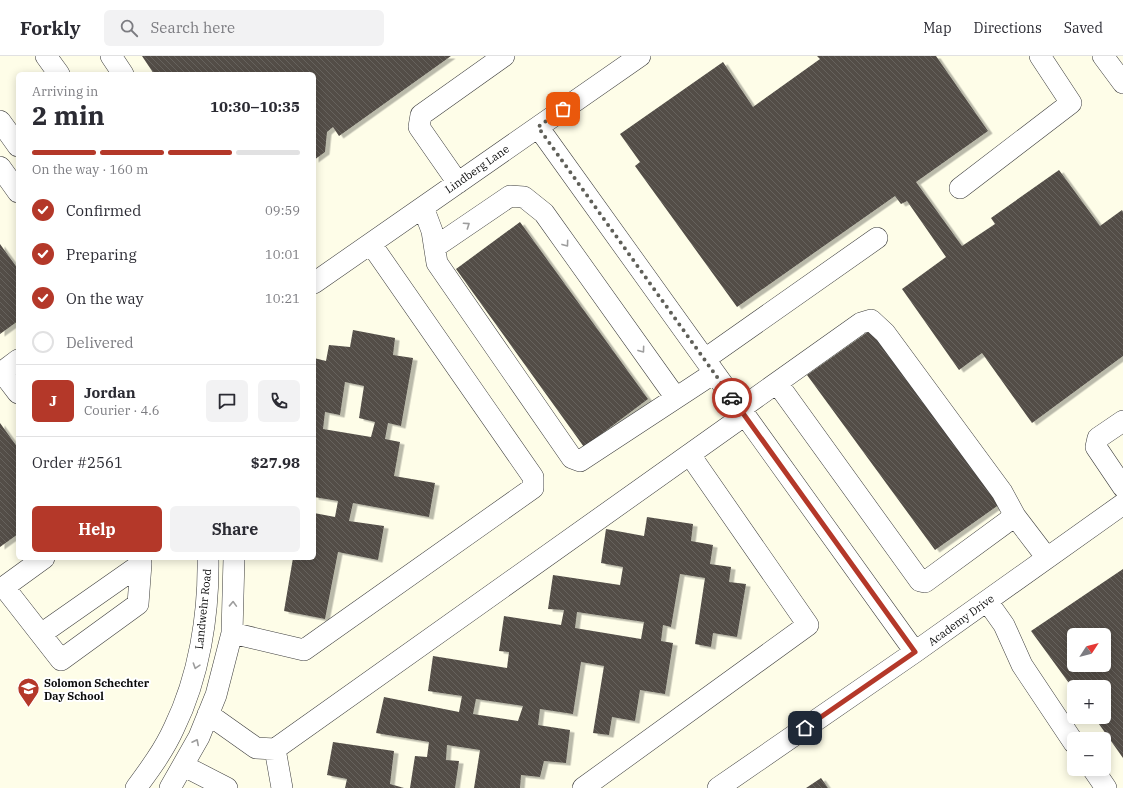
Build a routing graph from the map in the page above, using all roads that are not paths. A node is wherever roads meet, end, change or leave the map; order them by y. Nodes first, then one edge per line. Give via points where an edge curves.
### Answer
1 (46, 56) edge
2 (110, 56) edge
3 (504, 56) edge
4 (640, 56) edge
5 (1040, 56) edge
6 (1103, 56) edge
7 (58, 72) edge
8 (122, 72) edge
9 (1123, 83) edge
10 (0, 121) edge
11 (538, 127) junction
12 (16, 143) edge
13 (0, 166) edge
14 (458, 183) junction
15 (960, 188) dead end
16 (16, 189) edge
17 (423, 207) junction
18 (877, 238) dead end
19 (371, 244) junction
20 (434, 247) junction
21 (316, 282) edge
22 (16, 362) edge
23 (710, 366) junction
24 (777, 383) junction
25 (16, 390) edge
26 (676, 398) junction
27 (743, 412) junction
28 (1123, 421) edge
29 (690, 455) junction
30 (1123, 487) edge
31 (1123, 504) edge
32 (1015, 516) junction
33 (1047, 558) junction
34 (41, 560) edge
35 (208, 560) edge
36 (234, 560) edge
37 (140, 561) edge
38 (987, 601) junction
39 (232, 633) junction
40 (41, 634) junction
41 (915, 652) junction
42 (208, 714) junction
43 (1067, 732) edge
44 (275, 749) junction
45 (184, 766) junction
46 (1098, 776) edge
47 (731, 784) edge
48 (136, 788) edge
49 (170, 788) edge
50 (227, 788) edge
51 (282, 788) edge
52 (583, 788) edge
53 (1106, 788) edge

1 - 7 street
2 - 8 street
3 - 14 street via 421,115 419,127
4 - 11 street, Lindberg Lane
5 - 15 street via 1071,102
6 - 9 street
10 - 12 street
11 - 14 street, Lindberg Lane
11 - 23 street
13 - 16 street
14 - 17 street, Lindberg Lane
17 - 19 street, Lindberg Lane
17 - 20 street via 432,231
18 - 23 street
19 - 21 street, Lindberg Lane
19 - 39 street via 533,477 533,488 304,650
20 -> 26 street via 510,196 524,197 544,213
20 - 26 street via 436,263 572,458 580,461
22 - 25 street via 2,372
23 - 26 street
23 - 27 street
24 - 27 street
24 - 32 street via 861,323 871,320 885,333 1002,492
24 - 32 street via 920,581 926,582
27 - 29 street
27 - 41 street
28 - 30 street via 1098,438 1096,447
29 - 44 street
29 - 52 street via 808,625
31 - 33 street, Academy Drive
32 - 33 street
33 - 38 street, Academy Drive
34 - 40 street via 4,587
35 -> 48 street, Landwehr Road via 204,626 198,658 174,728 156,761
39 -> 36 street
37 - 40 street
37 - 40 street via 138,604 61,660
38 - 41 street, Academy Drive
38 - 43 street via 1004,625 1022,665
39 - 42 street via 216,695
41 - 47 street, Academy Drive
42 - 44 street via 256,748
45 -> 42 street
44 - 51 street
45 - 49 street
45 - 50 street
46 - 53 street

